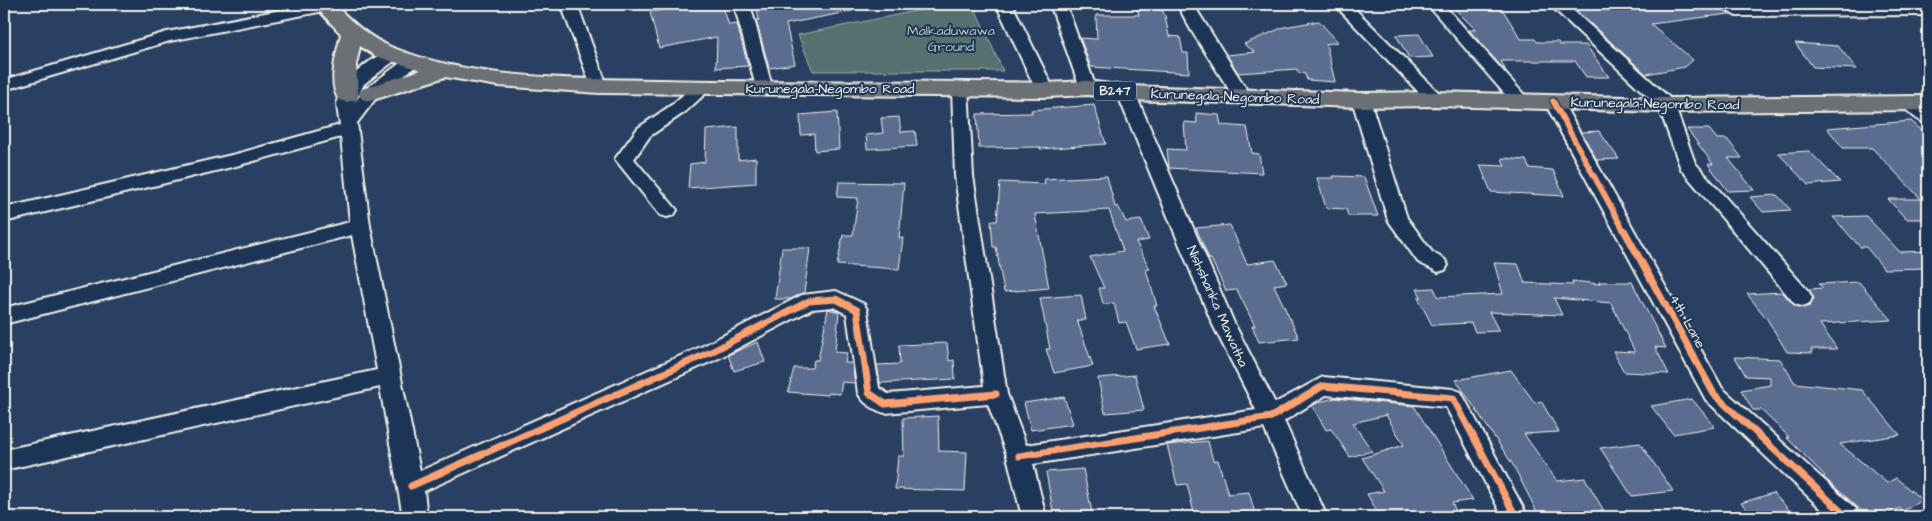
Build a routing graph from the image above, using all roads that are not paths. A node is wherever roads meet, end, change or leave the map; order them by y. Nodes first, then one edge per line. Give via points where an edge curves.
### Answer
1 (569, 4) edge
2 (742, 4) edge
3 (1004, 4) edge
4 (1058, 4) edge
5 (1185, 4) edge
6 (1342, 4) edge
7 (1435, 4) edge
8 (1556, 4) edge
9 (324, 5) edge
10 (1736, 10) dead end
11 (1928, 10) edge
12 (352, 33) junction
13 (392, 55) junction
14 (413, 62) junction
15 (444, 70) junction
16 (4, 85) edge
17 (599, 86) junction
18 (764, 87) junction
19 (701, 88) junction
20 (960, 88) junction
21 (1088, 88) junction
22 (1045, 90) junction
23 (1126, 93) junction
24 (370, 94) junction
25 (347, 95) junction
26 (1241, 95) junction
27 (1435, 99) junction
28 (1361, 100) junction
29 (1553, 101) junction
30 (1521, 102) junction
31 (1919, 103) edge
32 (1667, 105) junction
33 (1928, 118) edge
34 (348, 125) junction
35 (667, 210) dead end
36 (4, 215) edge
37 (360, 226) junction
38 (1438, 265) dead end
39 (1802, 298) dead end
40 (4, 316) edge
41 (390, 376) junction
42 (996, 394) junction
43 (1271, 417) junction
44 (1019, 456) junction
45 (4, 460) edge
46 (411, 486) junction
47 (415, 517) edge
48 (1034, 517) edge
49 (1315, 517) edge
50 (1516, 517) edge
51 (1847, 517) edge

1 - 17 street
2 - 18 street
3 - 22 street
4 - 21 street
5 - 26 street via 1198,30
6 - 27 street
7 - 30 street
8 - 32 street
9 - 12 main road, Kurunegala-Negombo Road / B247
9 - 16 street via 167,37
10 - 11 street
12 - 13 main road, Kurunegala-Negombo Road / B247
12 - 25 main road via 345,65
13 - 14 main road, Kurunegala-Negombo Road / B247
13 - 25 street via 363,76
14 - 15 main road, Kurunegala-Negombo Road / B247
14 - 24 street
15 - 17 main road, Kurunegala-Negombo Road / B247 via 498,79
15 - 24 main road
17 - 19 main road, Kurunegala-Negombo Road / B247
18 - 19 main road, Kurunegala-Negombo Road / B247
18 - 20 main road, Kurunegala-Negombo Road / B247
19 - 35 street via 644,132 624,159
20 - 22 main road, Kurunegala-Negombo Road / B247
20 - 42 street via 964,176
21 - 22 main road, Kurunegala-Negombo Road / B247
21 - 23 main road, Kurunegala-Negombo Road / B247
23 - 26 main road, Kurunegala-Negombo Road / B247
23 - 43 street, Nishshanka Mawatha via 1223,324
24 - 34 street
25 - 34 street
26 - 28 main road, Kurunegala-Negombo Road / B247
27 - 28 main road, Kurunegala-Negombo Road / B247
27 - 30 main road, Kurunegala-Negombo Road / B247
28 - 38 street via 1398,220 1425,257
29 - 30 main road, Kurunegala-Negombo Road / B247
29 - 32 main road, Kurunegala-Negombo Road / B247
29 - 51 street, 4th Lane via 1714,394
31 - 32 main road, Kurunegala-Negombo Road / B247
31 - 33 street
32 - 39 street via 1687,165
34 - 36 street via 236,160
34 - 37 street
37 - 40 street
37 - 41 street
41 - 45 street
41 - 46 street
42 - 44 street
42 - 46 street via 885,404 869,394 857,310 836,299 809,301 711,352
43 - 44 street
43 - 49 street, Nishshanka Mawatha
43 - 50 street via 1323,386 1454,398
44 - 48 street
46 - 47 street

